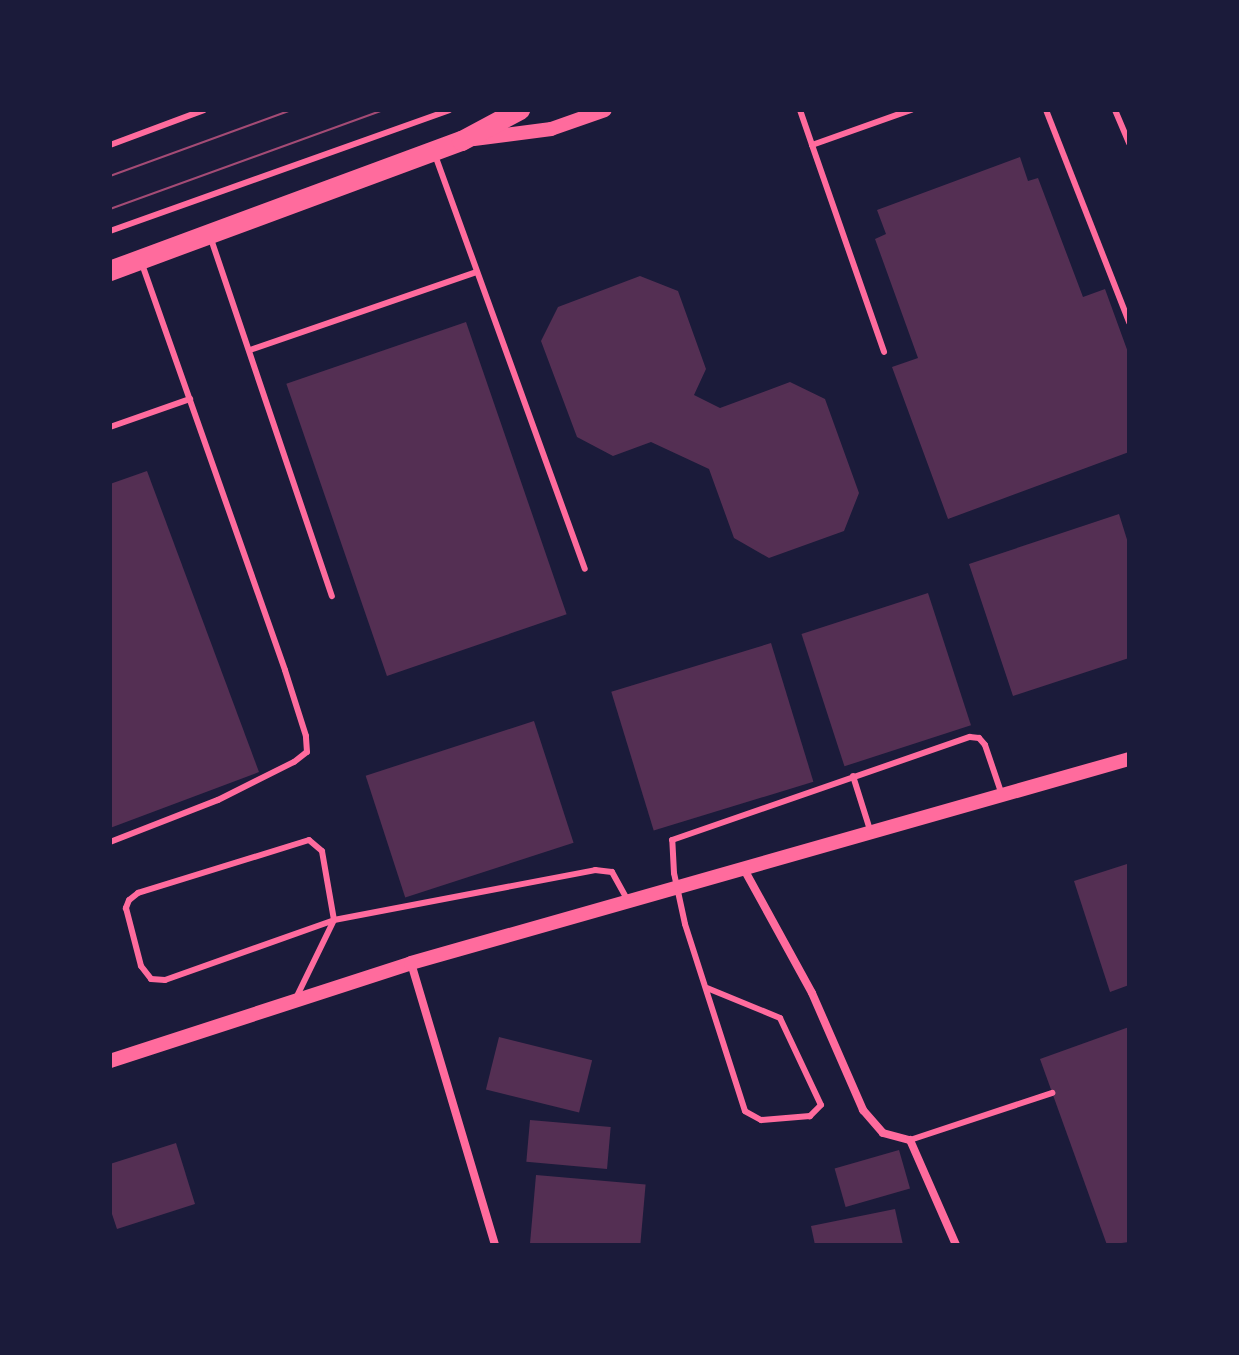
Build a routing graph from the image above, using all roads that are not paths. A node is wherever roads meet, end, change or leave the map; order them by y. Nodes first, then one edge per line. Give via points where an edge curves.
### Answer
1 (204, 110) edge
2 (449, 110) edge
3 (520, 110) edge
4 (605, 110) edge
5 (800, 110) edge
6 (911, 110) edge
7 (1046, 110) edge
8 (1115, 110) edge
9 (462, 141) junction
10 (1129, 143) edge
11 (110, 145) edge
12 (812, 145) junction
13 (434, 151) junction
14 (110, 231) edge
15 (209, 232) junction
16 (140, 259) junction
17 (110, 271) edge
18 (477, 272) junction
19 (1129, 322) edge
20 (250, 350) junction
21 (884, 352) dead end
22 (190, 399) junction
23 (110, 427) edge
24 (585, 569) dead end
25 (332, 596) dead end
26 (1129, 759) edge
27 (853, 776) junction
28 (1002, 796) junction
29 (871, 834) junction
30 (110, 842) edge
31 (745, 871) junction
32 (677, 890) junction
33 (628, 903) junction
34 (334, 920) junction
35 (411, 963) junction
36 (707, 988) junction
37 (294, 1002) junction
38 (110, 1061) edge
39 (1052, 1093) dead end
40 (910, 1140) junction
41 (495, 1245) edge
42 (956, 1245) edge

1 - 11 lane
2 - 14 lane
3 - 9 main road
4 - 9 street via 551,129
5 - 12 lane
6 - 12 lane
7 - 19 lane
8 - 10 lane
9 - 13 main road
12 - 21 lane
13 - 15 main road
13 - 18 lane
15 - 16 main road
15 - 20 lane
16 - 17 main road
16 - 22 lane
18 - 20 lane
18 - 24 lane
20 - 25 lane
22 - 23 lane
22 - 30 lane via 285,670 307,752 218,800
26 - 28 street
27 - 28 lane via 979,738
27 - 29 lane
27 - 32 lane via 676,836 670,846
28 - 29 street
29 - 31 street
31 - 32 street
31 - 40 street via 812,993 863,1110 883,1133
32 - 33 street
32 - 36 lane
33 - 34 lane via 612,872 595,870
33 - 35 street
34 - 34 lane via 165,980 151,979 141,966 126,908 138,893 309,840 322,851
34 - 37 lane
35 - 37 street
35 - 41 street
36 - 36 lane via 745,1111 761,1120 810,1116 821,1105 780,1018
37 - 38 street
39 - 40 lane
40 - 42 street

